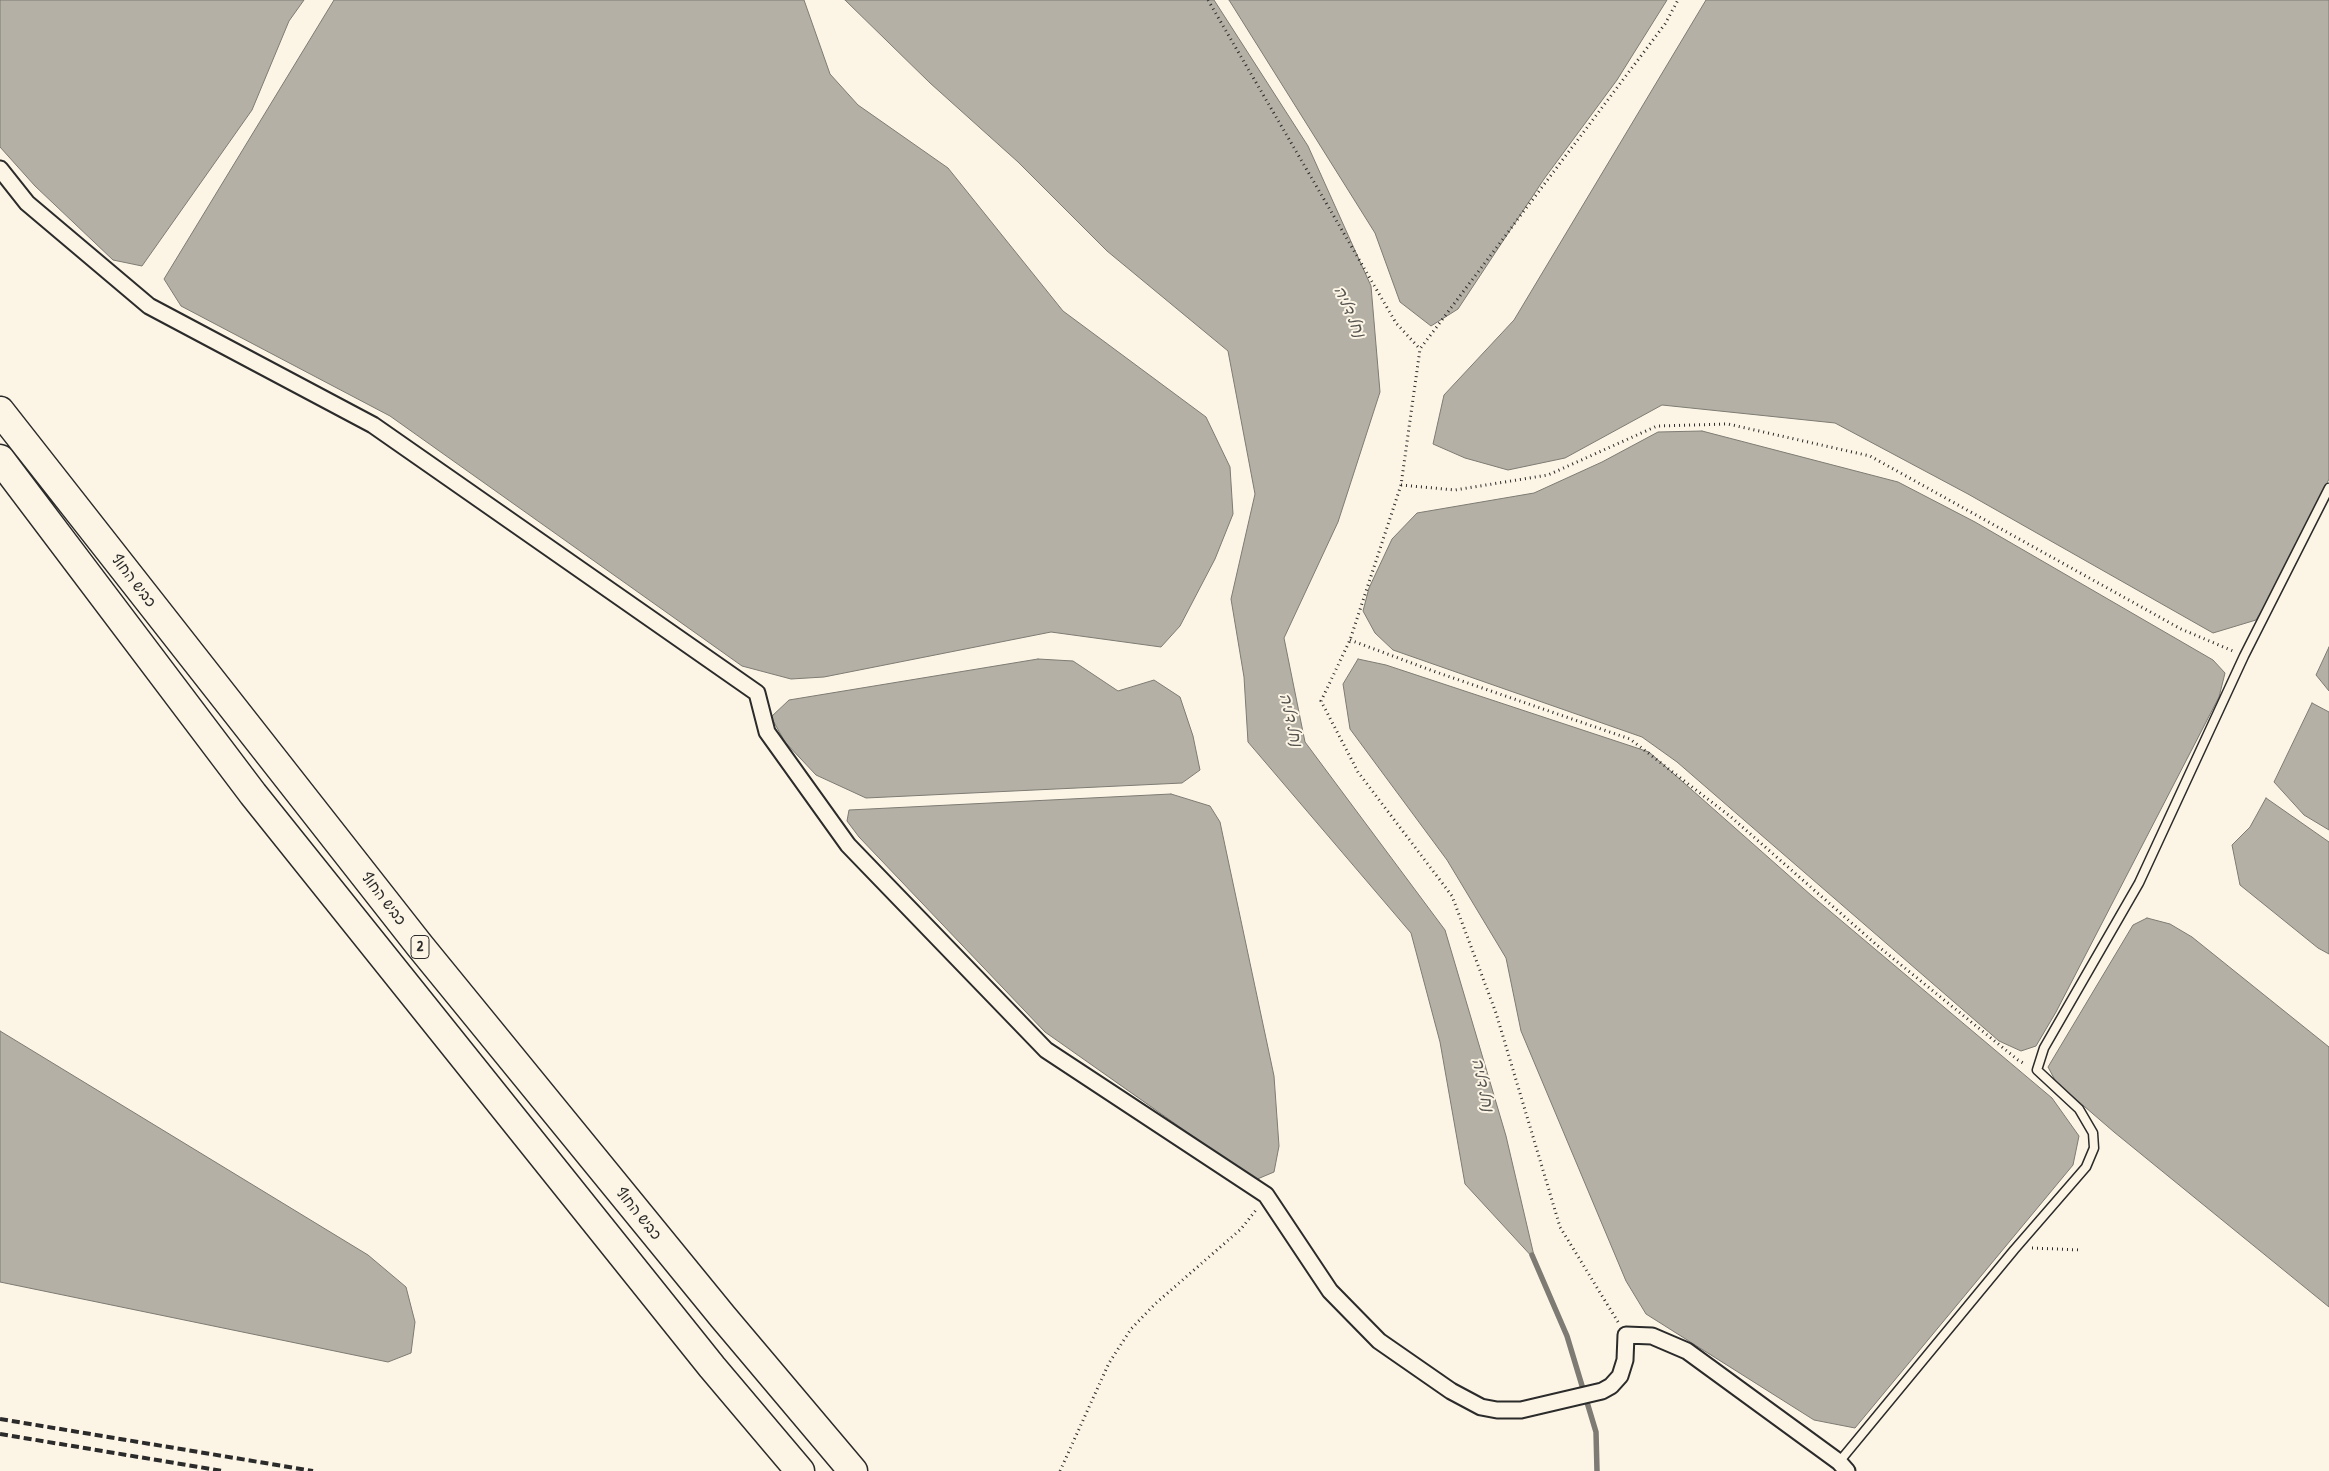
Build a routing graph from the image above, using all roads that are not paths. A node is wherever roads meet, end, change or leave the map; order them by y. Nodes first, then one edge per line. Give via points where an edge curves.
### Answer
1 (0, 170) edge
2 (0, 412) edge
3 (0, 459) edge
4 (2329, 488) edge
5 (1843, 1467) edge
6 (800, 1471) edge
7 (854, 1471) edge

1 - 5 street via 27,203 149,306 373,425 757,693 767,732 848,845 1046,1050 1266,1195 1330,1291 1379,1340 1451,1392 1481,1406 1520,1410 1602,1391 1620,1376 1625,1360 1626,1335 1652,1336 1687,1351
2 - 7 highway, כביש החוף / 2 via 420,946 717,1310
3 - 6 highway, 2 via 253,794
4 - 5 lane via 2244,656 2140,883 2044,1048 2037,1070 2079,1109 2093,1133 2094,1148 2086,1167 2014,1250

